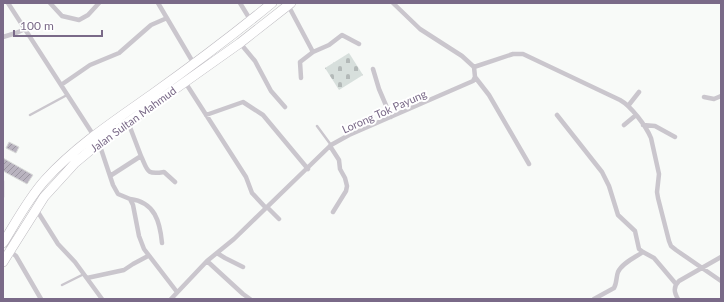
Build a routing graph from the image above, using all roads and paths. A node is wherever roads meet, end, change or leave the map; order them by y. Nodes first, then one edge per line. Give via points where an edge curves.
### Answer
1 (8, 3) edge
2 (50, 3) edge
3 (99, 3) edge
4 (158, 3) edge
5 (240, 3) edge
6 (272, 3) edge
7 (393, 3) edge
8 (289, 4) edge
9 (3, 5) edge
10 (167, 18) junction
11 (251, 21) junction
12 (25, 29) junction
13 (3, 37) edge
14 (240, 43) junction
15 (359, 44) dead end
16 (313, 52) junction
17 (194, 64) junction
18 (474, 67) junction
19 (373, 69) dead end
20 (475, 77) junction
21 (300, 78) dead end
22 (185, 82) junction
23 (61, 85) junction
24 (639, 92) dead end
25 (67, 94) junction
26 (721, 96) edge
27 (704, 97) dead end
28 (628, 106) junction
29 (285, 107) dead end
30 (30, 115) dead end
31 (206, 115) junction
32 (557, 115) dead end
33 (636, 115) junction
34 (391, 117) junction
35 (128, 122) junction
36 (624, 125) dead end
37 (643, 125) junction
38 (317, 126) dead end
39 (675, 137) dead end
40 (96, 139) junction
41 (331, 146) junction
42 (142, 156) junction
43 (529, 164) dead end
44 (308, 168) junction
45 (110, 176) junction
46 (3, 182) edge
47 (175, 182) dead end
48 (3, 197) edge
49 (130, 199) junction
50 (266, 207) junction
51 (36, 208) junction
52 (332, 212) dead end
53 (279, 219) dead end
54 (3, 243) edge
55 (162, 244) dead end
56 (10, 251) junction
57 (643, 252) junction
58 (218, 253) junction
59 (148, 256) junction
60 (721, 257) edge
61 (3, 262) edge
62 (207, 262) junction
63 (243, 267) dead end
64 (702, 268) junction
65 (86, 276) junction
66 (721, 281) edge
67 (676, 284) junction
68 (62, 285) dead end
69 (177, 292) junction
70 (41, 299) edge
71 (102, 299) edge
72 (170, 299) edge
73 (250, 299) edge
74 (594, 299) edge
75 (678, 299) edge

1 - 9 street
1 - 12 street
2 - 3 street via 62,16 79,20 88,16
4 - 10 street
5 - 11 street
6 - 11 highway, Jalan Sultan Mahmud
7 - 18 street via 420,29 462,56
8 - 14 highway, Jalan Sultan Mahmud
8 - 16 street
10 - 17 street
10 - 23 street via 151,25 119,53 90,65
11 - 17 highway, Jalan Sultan Mahmud
12 - 13 street
12 - 23 street
14 - 22 highway, Jalan Sultan Mahmud
14 - 29 street via 255,61 271,91
15 - 16 street via 342,35 329,45
16 - 21 street via 300,62
17 - 40 highway, Jalan Sultan Mahmud
18 - 20 street
18 - 28 street via 513,54 523,54
19 - 34 street via 378,89
20 - 34 street, Lorong Tok Payung via 468,84
20 - 43 street via 489,95
22 - 31 street
22 - 35 highway, Jalan Sultan Mahmud
23 - 25 street
24 - 28 street
25 - 30 lane
25 - 40 street
26 - 27 street via 714,99
28 - 33 street
31 - 44 street via 243,102 263,116
31 - 50 street via 246,177 252,193
32 - 57 street via 602,172 618,215 634,229 637,245
33 - 36 street
33 - 37 street
34 - 41 street, Lorong Tok Payung via 349,135
35 - 40 highway, Jalan Sultan Mahmud
35 - 42 street
37 - 39 street via 655,126
37 - 64 street via 651,138 659,174 658,194 670,244
38 - 41 lane
40 - 45 street
40 - 51 highway, Jalan Sultan Mahmud
40 - 54 highway, Jalan Sultan Mahmud via 74,152 44,181
41 - 44 street, Lorong Tok Payung
41 - 52 street via 347,186
42 - 45 street
42 - 47 street via 150,173 164,172
44 - 50 street, Lorong Tok Payung
45 - 49 street via 118,194
46 - 48 lane
49 - 55 street via 142,202 154,212
49 - 59 street via 139,236
50 - 53 street
50 - 58 street, Lorong Tok Payung
51 - 56 highway, Jalan Sultan Mahmud
51 - 65 street via 58,244
56 - 61 highway, Jalan Sultan Mahmud
56 - 70 street via 16,256
57 - 67 street via 654,258
57 - 74 street via 622,266 617,273 614,288
58 - 62 street, Lorong Tok Payung
58 - 63 street
59 - 65 street via 124,270
59 - 69 street
60 - 64 street
62 - 69 street, Lorong Tok Payung
62 - 73 street
64 - 66 street
64 - 67 street
65 - 68 lane
65 - 71 street
67 - 75 street via 675,294
69 - 72 street, Lorong Tok Payung

